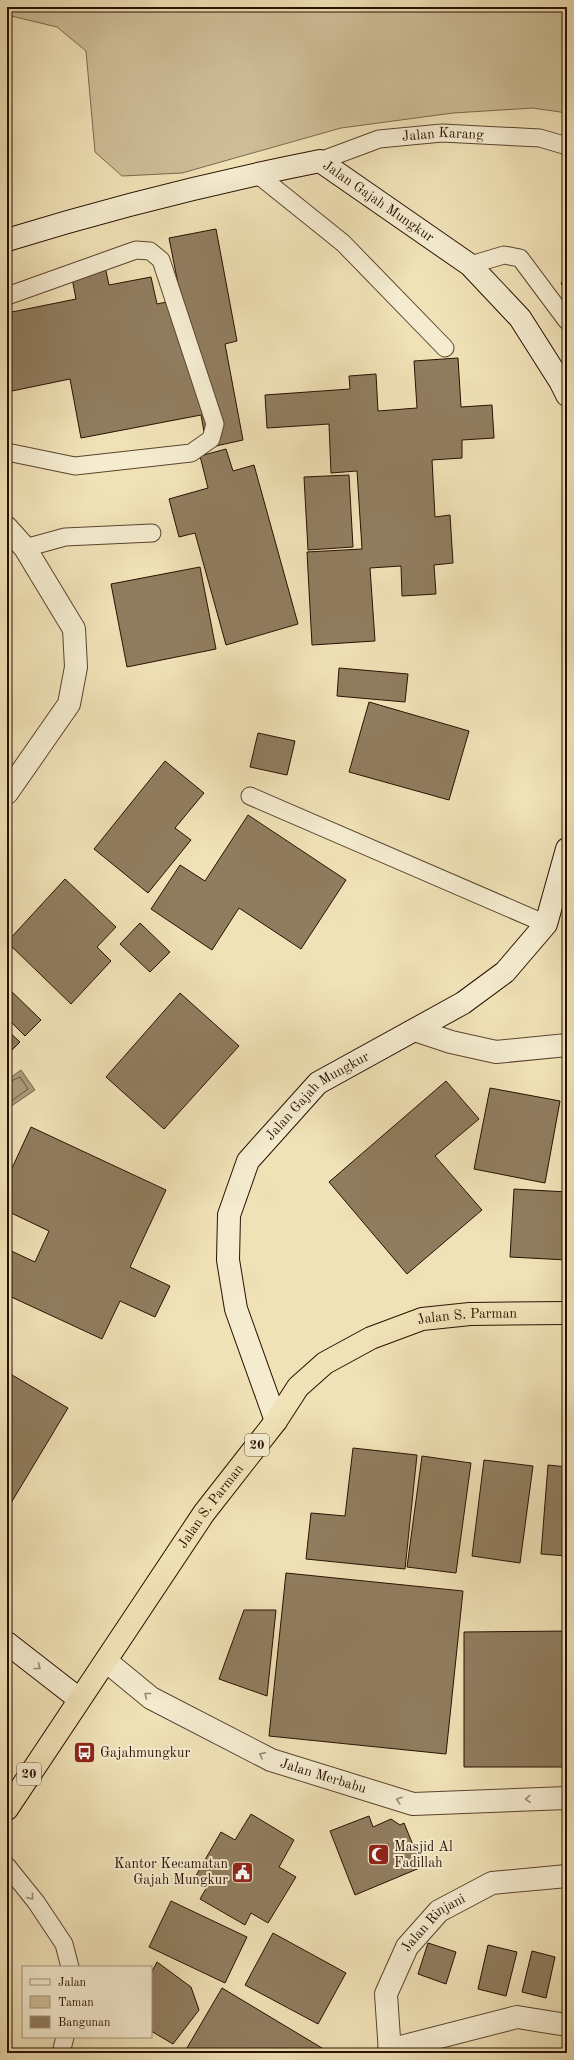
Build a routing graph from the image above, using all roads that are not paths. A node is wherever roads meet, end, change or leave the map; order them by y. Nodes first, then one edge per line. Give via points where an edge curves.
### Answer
1 (567, 146) edge
2 (320, 161) junction
3 (257, 174) junction
4 (7, 240) edge
5 (470, 266) junction
6 (7, 296) edge
7 (567, 321) edge
8 (445, 348) dead end
9 (565, 384) edge
10 (7, 452) edge
11 (7, 528) edge
12 (152, 533) dead end
13 (25, 548) junction
14 (7, 793) edge
15 (250, 796) dead end
16 (567, 849) edge
17 (546, 924) junction
18 (415, 1030) junction
19 (567, 1045) edge
20 (567, 1313) edge
21 (276, 1421) junction
22 (7, 1643) edge
23 (106, 1661) junction
24 (78, 1699) junction
25 (567, 1798) edge
26 (7, 1808) edge
27 (7, 1866) edge
28 (567, 1876) edge
29 (70, 1966) edge
30 (567, 2025) edge
31 (66, 2038) edge
32 (390, 2052) edge
33 (61, 2053) edge

1 - 2 lane, Jalan Karang via 540,138 442,133 380,140
2 - 3 main road, Jalan Gajah Mungkur
2 - 5 main road, Jalan Gajah Mungkur
3 - 4 main road, Jalan Gajah Mungkur via 80,217
3 - 8 lane via 343,243
5 - 7 lane via 504,255 520,258
5 - 9 main road, Jalan Gajah Mungkur via 520,318
6 - 10 lane via 136,250 150,251 162,260 215,424 210,439 191,453 75,466
11 - 13 main road
12 - 13 lane via 65,537
13 - 14 main road via 74,629 76,667 69,704
15 - 17 lane
16 - 17 main road, Jalan Gajah Mungkur
17 - 18 main road, Jalan Gajah Mungkur via 505,972 463,1003
18 - 19 main road via 451,1042 496,1052
18 - 21 main road, Jalan Gajah Mungkur via 318,1083 248,1161 243,1175 229,1215 228,1260 236,1309
20 - 21 highway, Jalan S. Parman / 20 via 470,1314 422,1319 371,1338 325,1363 298,1387
21 - 23 highway, Jalan S. Parman / 20 via 204,1513
22 -> 24 main road
23 - 24 highway, Jalan S. Parman / 20
25 -> 23 main road, Jalan Merbabu via 413,1804 270,1760 151,1698
24 - 26 highway, Jalan S. Parman / 20
27 -> 29 lane via 36,1902 64,1944
28 - 32 main road, Jalan Rinjani via 492,1883 440,1911 407,1947 386,1994
30 - 32 main road via 517,2017
31 - 33 lane

